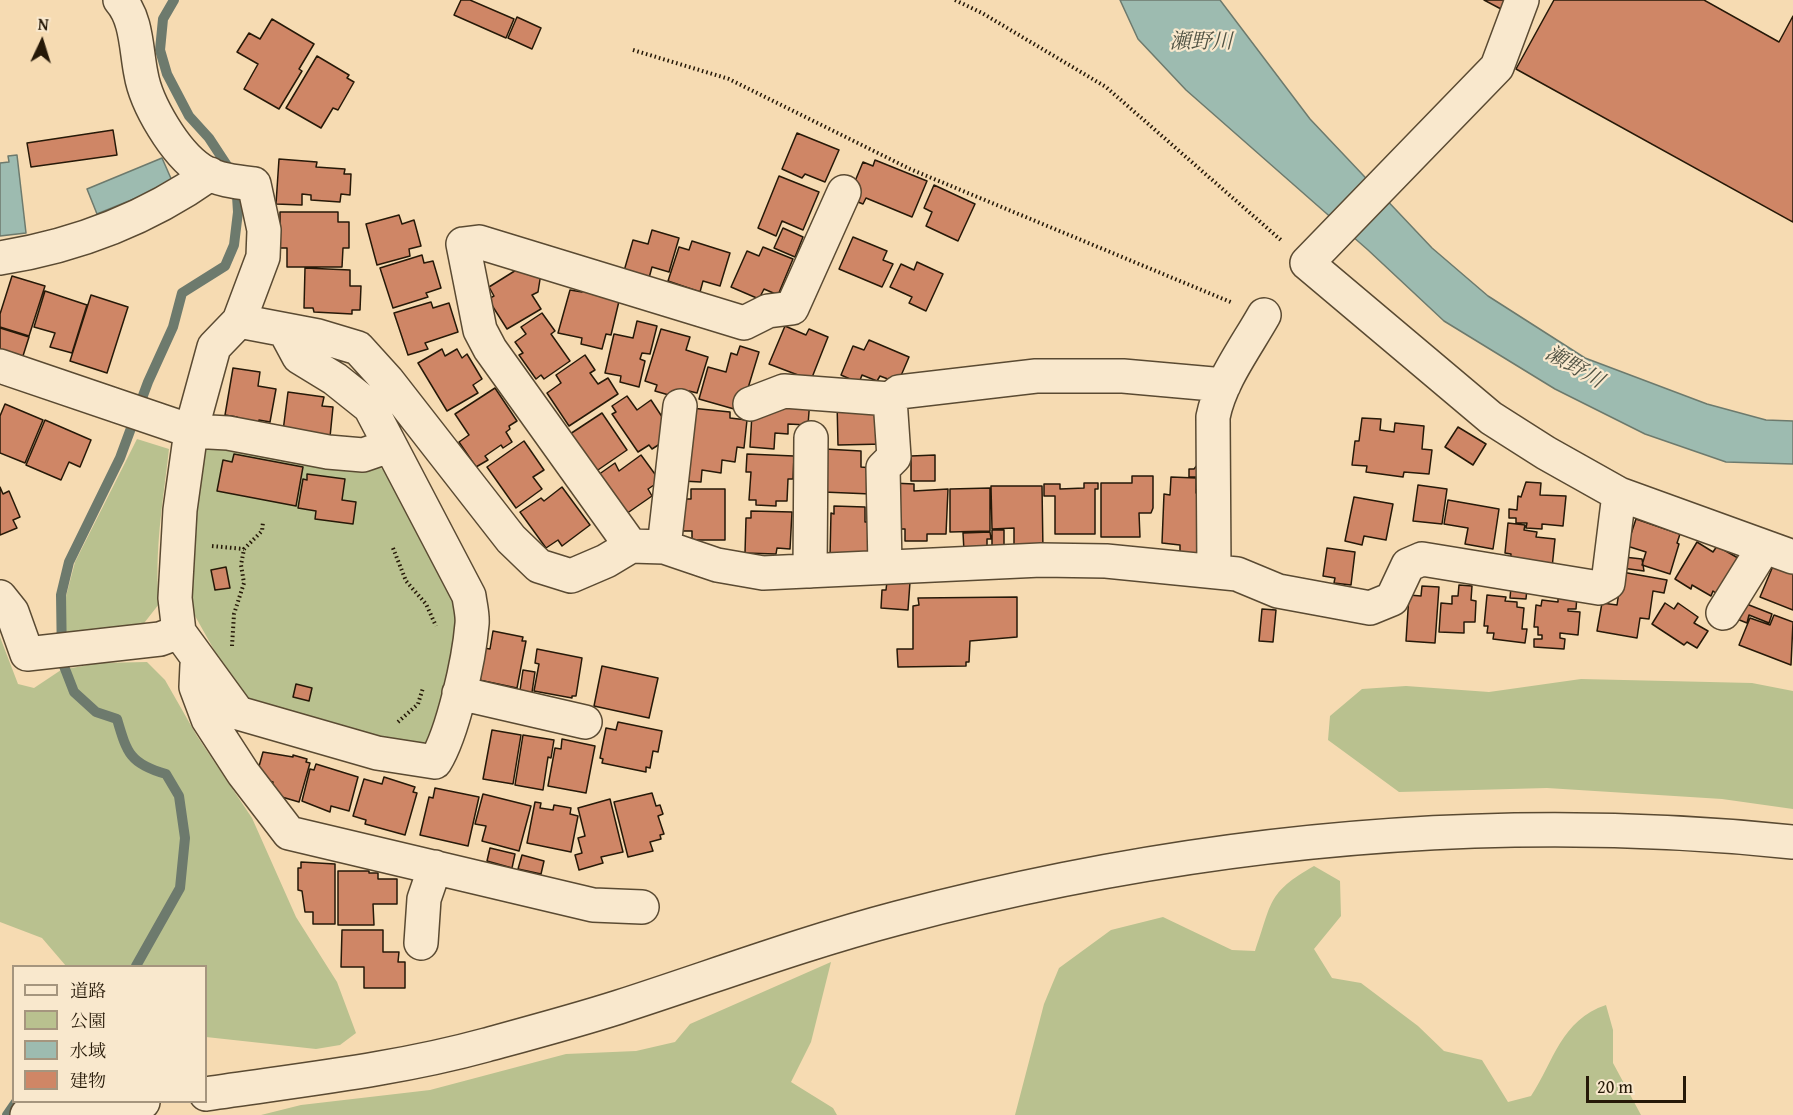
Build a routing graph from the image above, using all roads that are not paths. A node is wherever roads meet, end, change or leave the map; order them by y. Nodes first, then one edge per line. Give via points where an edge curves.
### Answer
1 (120, 0) edge
2 (1522, 0) edge
3 (210, 174) junction
4 (844, 192) dead end
5 (0, 258) edge
6 (1264, 315) road end
7 (240, 321) junction
8 (285, 331) junction
9 (0, 366) edge
10 (1224, 386) junction
11 (890, 399) junction
12 (750, 404) dead end
13 (680, 406) dead end
14 (191, 430) junction
15 (811, 438) dead end
16 (389, 446) junction
17 (1619, 494) junction
18 (631, 546) junction
19 (664, 547) junction
20 (1779, 552) edge
21 (885, 567) junction
22 (810, 571) junction
23 (1214, 571) junction
24 (0, 597) edge
25 (1723, 613) dead end
26 (188, 645) junction
27 (459, 693) junction
28 (585, 722) dead end
29 (1793, 842) edge
30 (435, 867) junction
31 (642, 907) dead end
32 (421, 943) dead end
33 (207, 1094) edge
34 (126, 1103) edge
35 (42, 1113) edge

1 - 3 street via 132,22 141,77 156,115 180,150 200,170
2 - 17 street via 1497,67 1312,258 1491,418
3 - 5 street via 180,195 68,244
3 - 7 street via 254,184 258,196 264,230 263,257
4 - 18 street via 792,308 768,311 744,323 479,242 464,244 480,330 490,349
6 - 10 street
7 - 8 street
7 - 14 street via 213,347
8 - 16 street via 299,357 370,407
8 - 18 street via 358,348 511,539 538,567 571,576
9 - 14 street
10 - 11 street via 1124,376 1036,376 899,392
10 - 23 street via 1213,417
11 - 12 street via 784,391
11 - 21 street via 894,457 883,468
13 - 19 street
14 - 16 street via 228,432 363,455
14 - 26 street via 180,510 176,598
15 - 22 street
16 - 27 street via 469,596 473,622
17 - 20 street
17 - 23 street via 1608,583 1599,588 1422,559 1408,565 1392,599 1370,608 1278,591 1238,574
18 - 19 street
19 - 22 street via 717,566 763,573
20 - 25 street
21 - 22 street
21 - 23 street via 1041,560 1106,561
24 - 26 street via 12,612 27,654 160,639
26 - 27 street via 238,713 377,753 435,762 446,745
26 - 30 street via 196,687 208,719 289,833
27 - 28 street
29 - 33 street via 1638,831 1514,828 1394,833 1142,864 898,918 778,953 617,1008 480,1047 338,1075
30 - 31 street via 592,905
30 - 32 street via 424,899
34 - 35 street

